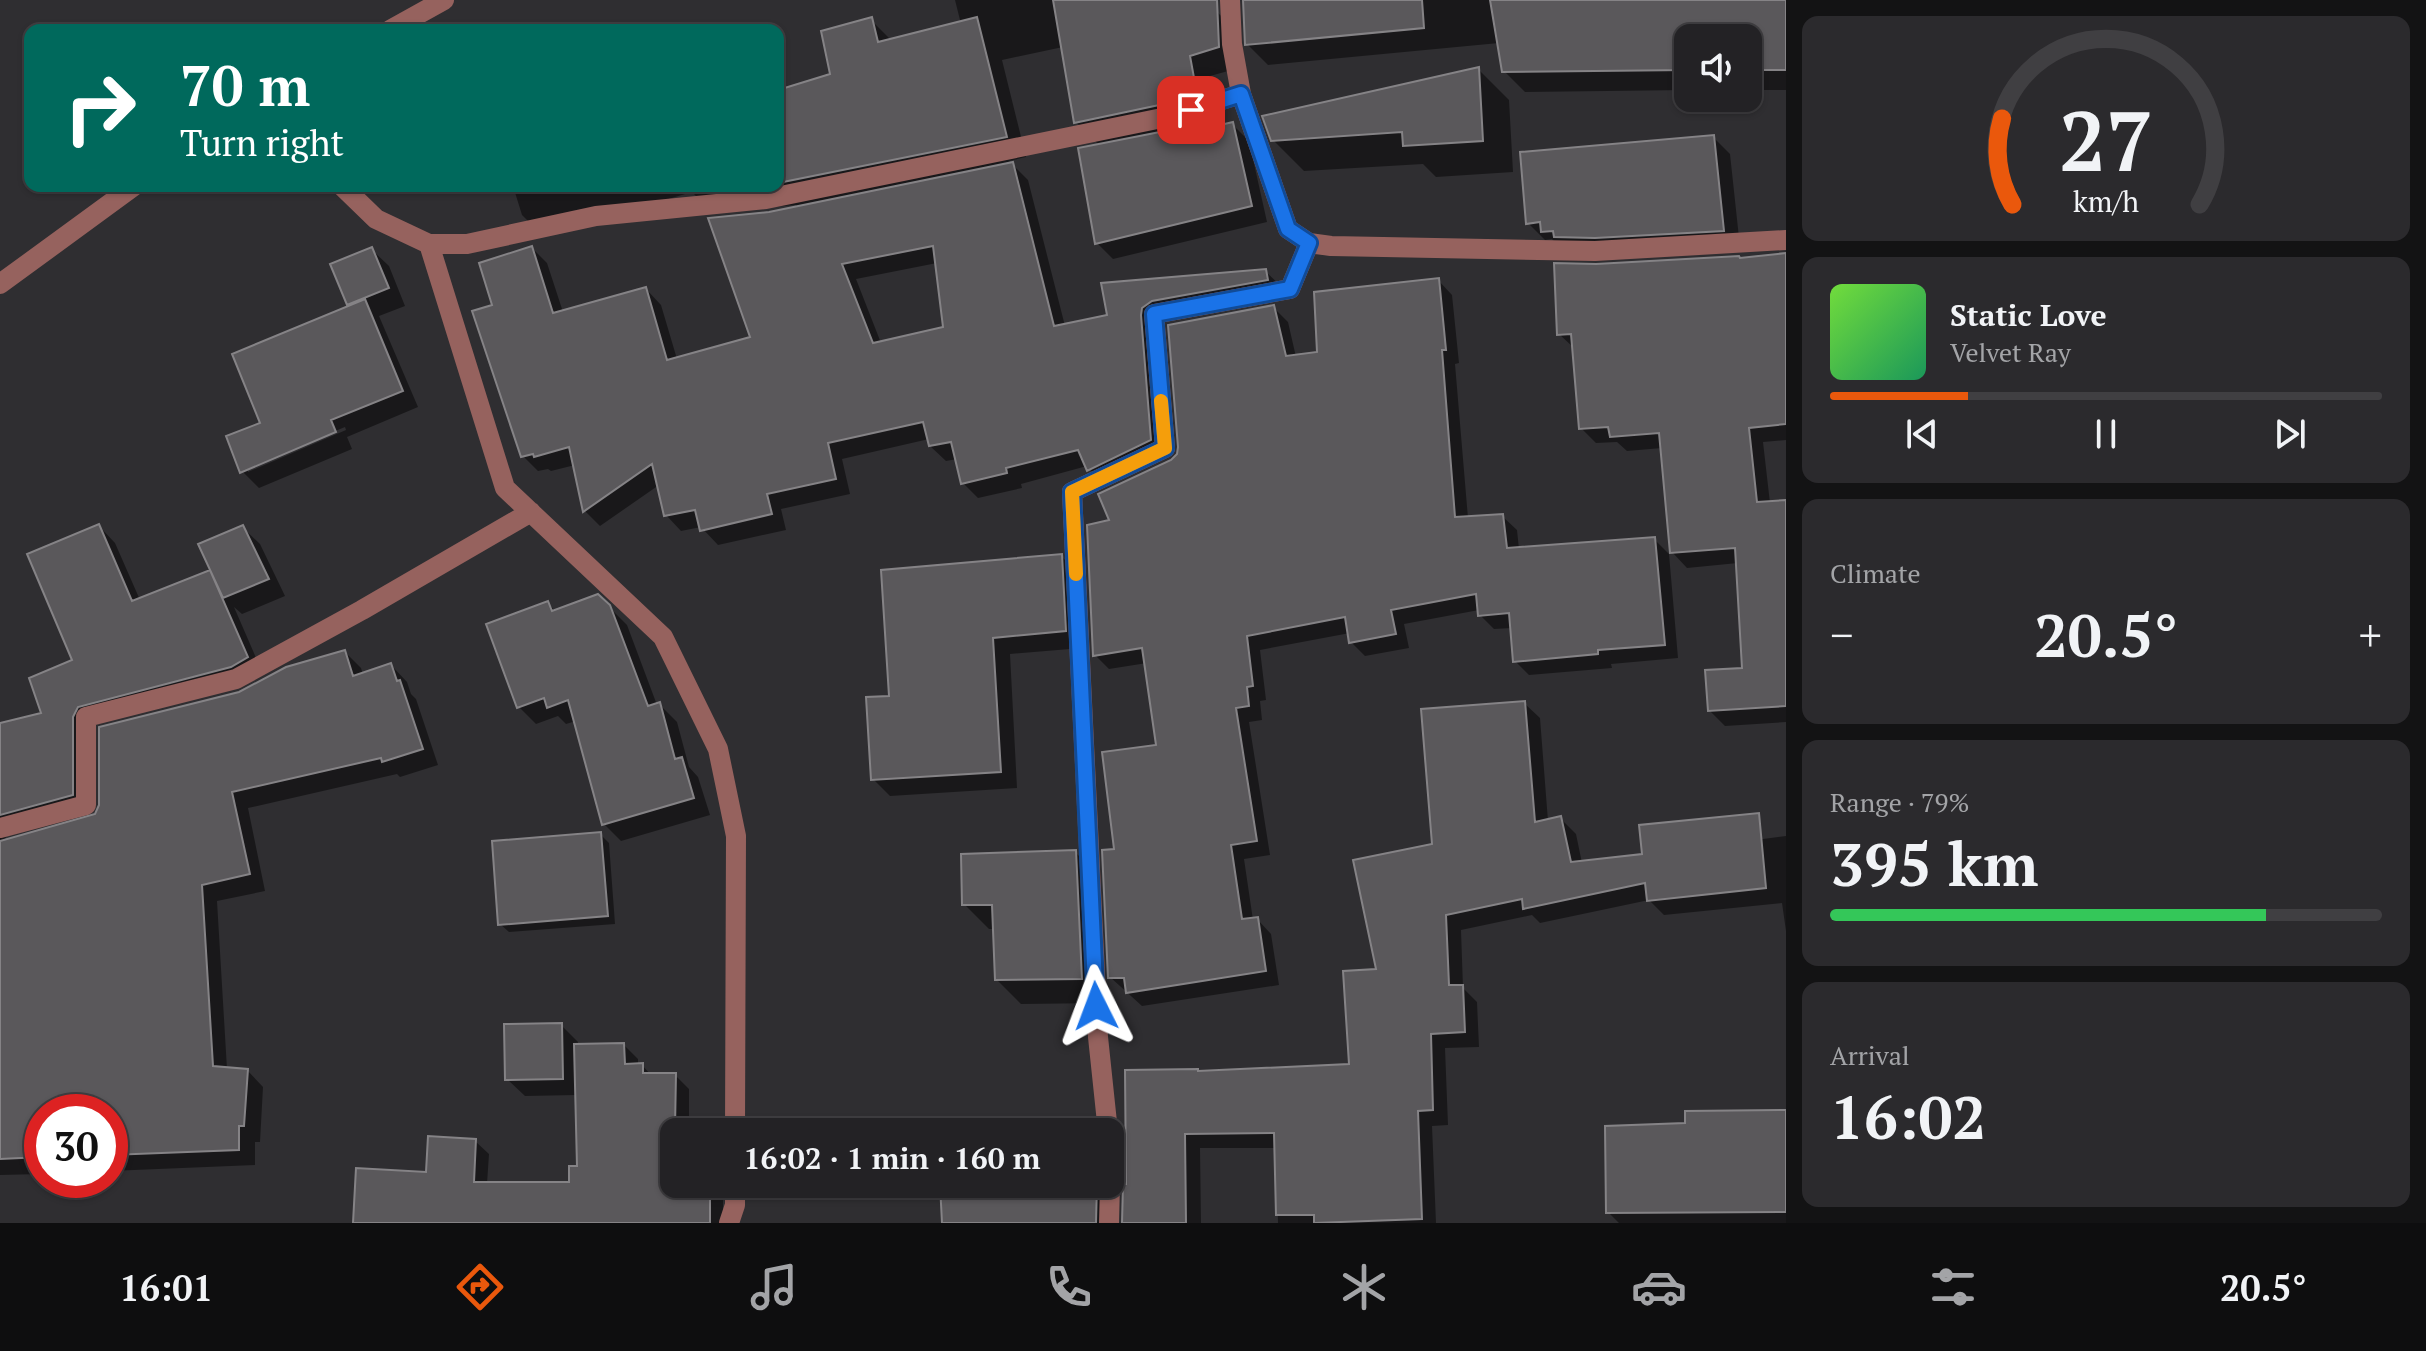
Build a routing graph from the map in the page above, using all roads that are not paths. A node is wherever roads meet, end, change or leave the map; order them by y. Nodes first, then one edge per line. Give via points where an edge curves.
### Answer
1 (444, 0) edge
2 (1230, 0) edge
3 (401, 24) edge
4 (1241, 94) junction
5 (126, 192) edge
6 (348, 192) edge
7 (1786, 240) edge
8 (1309, 243) junction
9 (429, 244) junction
10 (0, 284) edge
11 (531, 512) junction
12 (0, 828) edge
13 (735, 1118) edge
14 (1107, 1118) edge
15 (735, 1198) edge
16 (1110, 1198) edge
17 (729, 1223) edge
18 (1109, 1223) edge

1 - 3 street
2 - 4 street
4 - 8 street via 1288,229
4 - 9 street via 1167,117 766,199 596,216 467,244
5 - 10 street
6 - 9 street via 376,219
7 - 8 street via 1595,251
8 - 14 street via 1290,289 1154,314 1165,448 1072,492 1098,1037
9 - 11 street via 505,488
11 - 12 street via 236,679 86,717 86,805
11 - 13 street via 663,637 718,749 736,836
15 - 17 street
16 - 18 street

